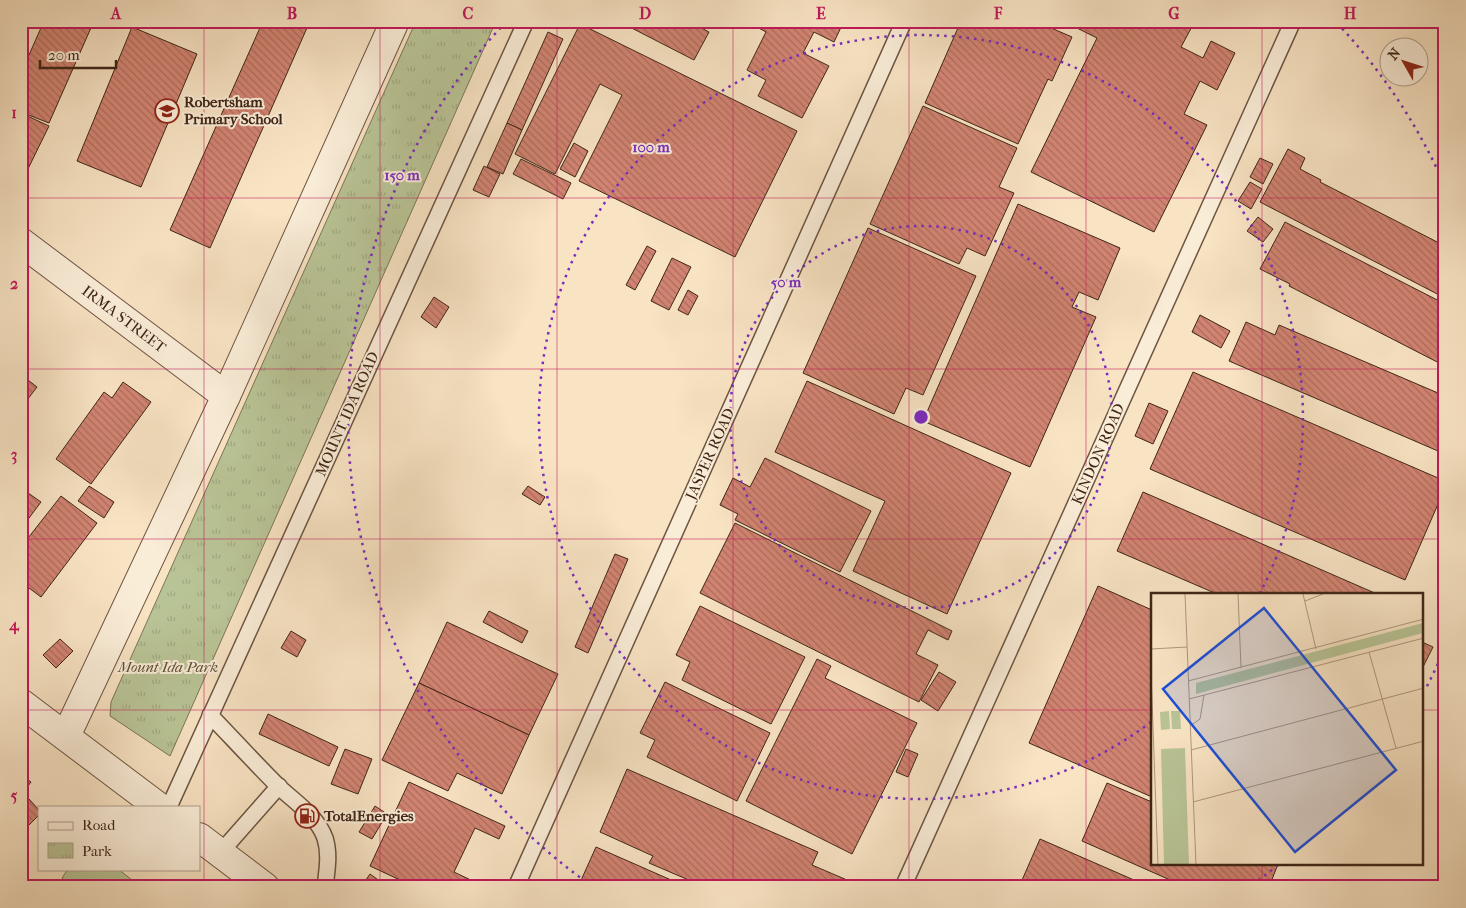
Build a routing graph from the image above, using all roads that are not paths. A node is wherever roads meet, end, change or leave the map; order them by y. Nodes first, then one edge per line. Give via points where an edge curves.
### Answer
1 (395, 21) edge
2 (526, 21) edge
3 (904, 21) edge
4 (1293, 21) edge
5 (21, 242) edge
6 (226, 396) junction
7 (21, 703) edge
8 (210, 715) junction
9 (66, 736) junction
10 (279, 786) junction
11 (159, 806) edge
12 (169, 806) edge
13 (200, 838) edge
14 (220, 853) junction
15 (265, 887) edge
16 (325, 887) edge
17 (516, 887) edge
18 (903, 887) edge

1 - 6 street
2 - 8 lane, MOUNT IDA ROAD
3 - 17 lane, JASPER ROAD
4 - 18 lane, KINDON ROAD
5 - 6 street, IRMA STREET
6 - 9 street
7 - 9 street
8 - 10 lane
8 - 12 lane, MOUNT IDA ROAD
9 - 11 street
10 - 14 lane
10 - 16 lane via 308,813 324,837 328,851
13 - 14 street
14 - 15 street

